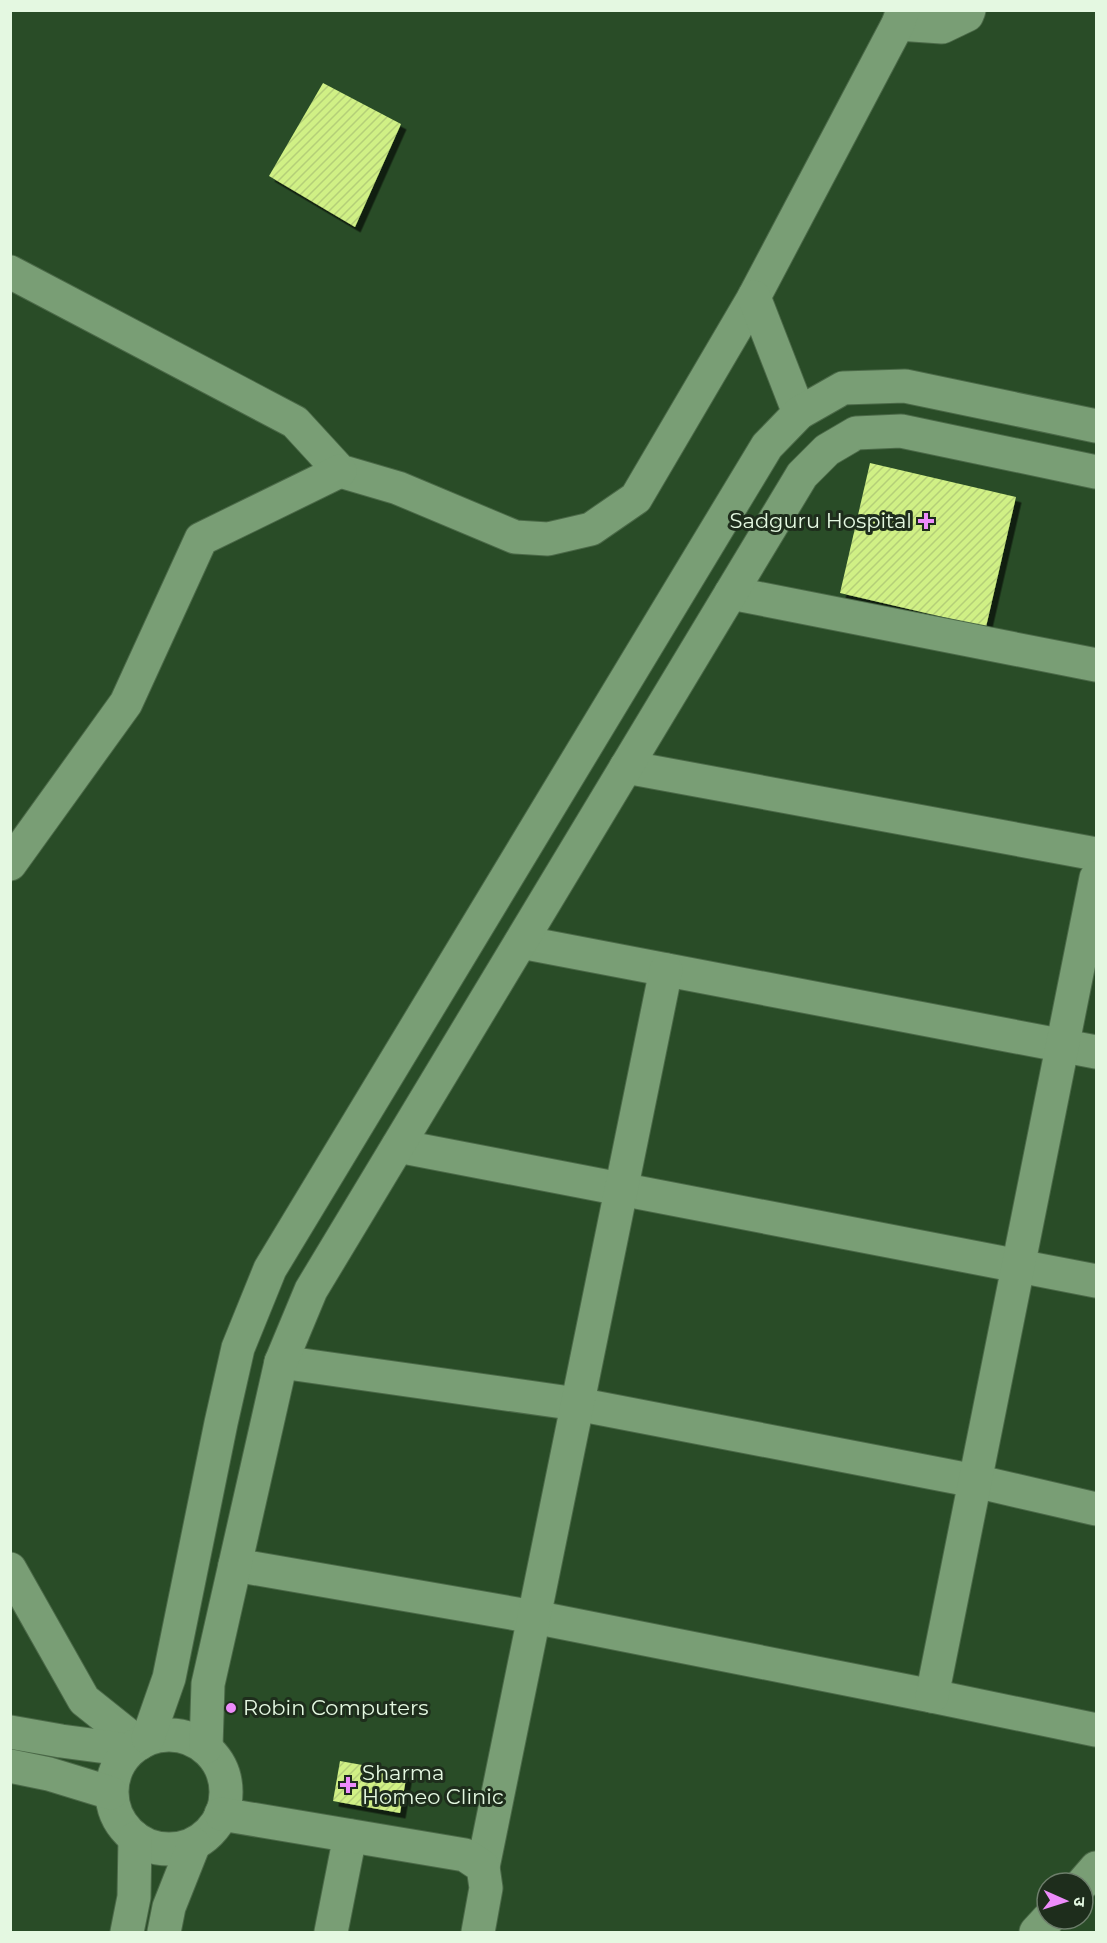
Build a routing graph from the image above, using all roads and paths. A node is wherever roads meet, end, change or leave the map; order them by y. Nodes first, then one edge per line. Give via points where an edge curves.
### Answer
1 (969, 10) edge
2 (901, 17) edge
3 (10, 272) edge
4 (754, 297) junction
5 (799, 413) junction
6 (1096, 426) edge
7 (827, 450) junction
8 (340, 471) junction
9 (1096, 472) edge
10 (731, 594) junction
11 (1096, 665) edge
12 (627, 767) junction
13 (1096, 854) edge
14 (10, 864) edge
15 (1096, 878) edge
16 (521, 942) junction
17 (666, 970) junction
18 (1062, 1045) junction
19 (1096, 1052) edge
20 (358, 1124) junction
21 (398, 1146) junction
22 (621, 1189) junction
23 (1017, 1266) junction
24 (1096, 1281) edge
25 (281, 1362) junction
26 (577, 1404) junction
27 (975, 1481) junction
28 (1096, 1509) edge
29 (235, 1565) junction
30 (10, 1569) edge
31 (534, 1617) junction
32 (932, 1696) junction
33 (1096, 1730) edge
34 (10, 1732) edge
35 (138, 1744) junction
36 (206, 1747) junction
37 (10, 1766) edge
38 (111, 1794) junction
39 (221, 1814) junction
40 (350, 1836) junction
41 (135, 1838) junction
42 (194, 1844) junction
43 (483, 1867) junction
44 (127, 1932) edge
45 (164, 1932) edge
46 (331, 1932) edge
47 (478, 1932) edge

1 - 2 street via 967,15 942,27
2 - 4 street
3 - 8 street via 295,422
4 - 5 street
4 - 8 street via 636,498 591,529 548,538 514,537 398,488
5 - 6 street via 843,388 905,386
5 - 7 street
5 - 20 street via 767,446
7 - 9 street via 856,433 901,431
7 - 10 street via 802,475
8 - 14 street via 201,540 126,703
10 - 11 street
10 - 12 street
12 - 13 street
12 - 16 street
15 - 18 street
16 - 17 street
16 - 21 street
17 - 18 street
17 - 22 street
18 - 19 street
18 - 23 street
20 - 21 street
20 - 35 street via 270,1269 238,1348 169,1678
21 - 22 street
21 - 25 street via 311,1290
22 - 23 street
22 - 26 street
23 - 24 street
23 - 27 street
25 - 26 street
25 - 29 street
26 - 27 street
26 - 31 street
27 - 28 street
27 - 32 street
29 - 31 street
29 - 36 street via 208,1684
30 - 35 street via 84,1700
31 - 32 street
31 - 43 street
32 - 33 street
34 - 35 street via 61,1742
35 - 36 street via 167,1734 184,1736
35 - 38 street via 117,1766
36 - 39 street via 225,1780 226,1800
37 - 38 street
38 - 41 street via 121,1824
39 - 40 street
39 - 42 street via 211,1831
40 - 43 street via 465,1855
40 - 46 street
41 - 42 street via 163,1849
41 - 44 street via 134,1897
42 - 45 street via 169,1907
43 - 47 street via 486,1888

